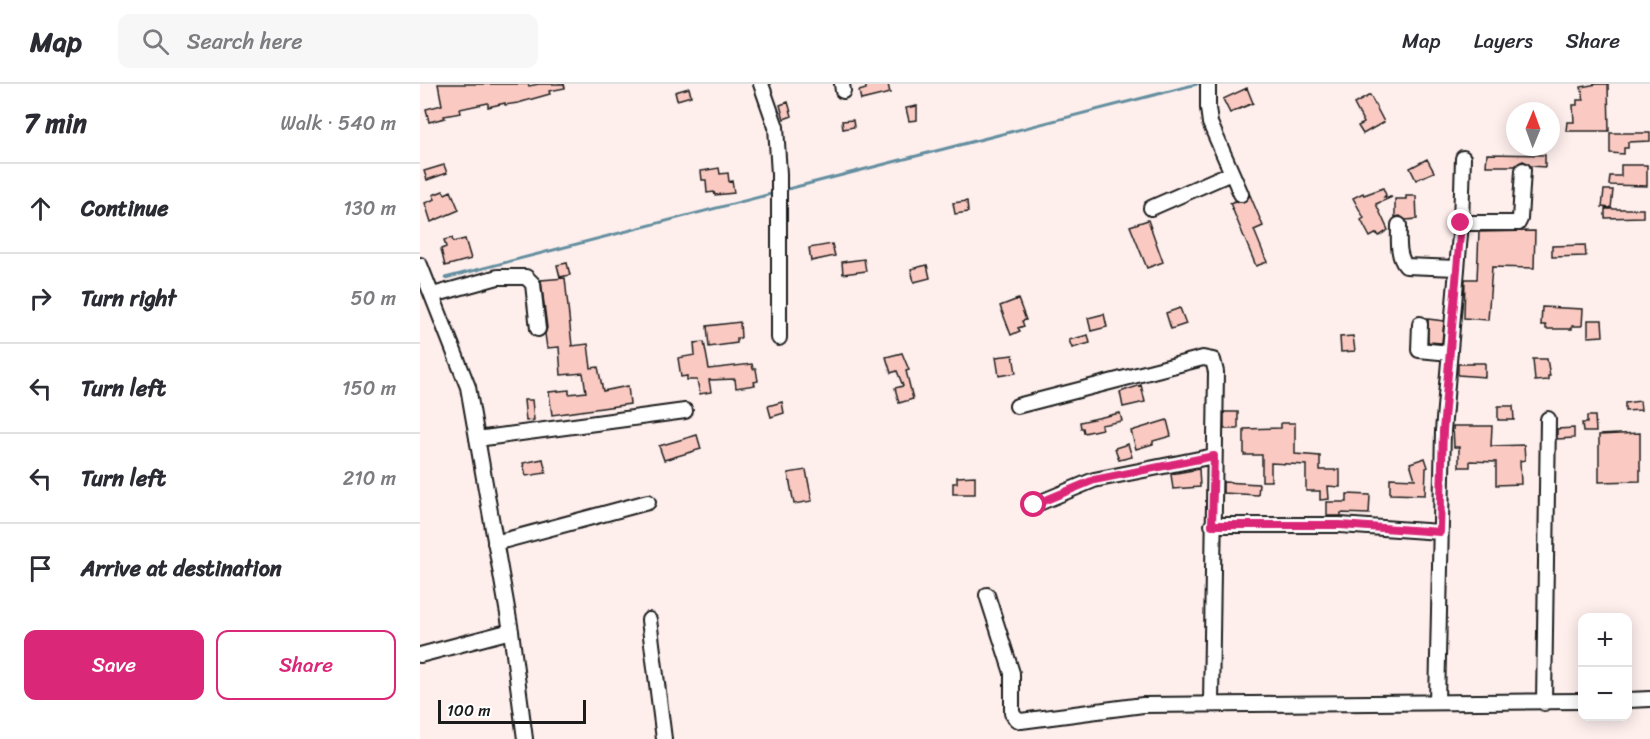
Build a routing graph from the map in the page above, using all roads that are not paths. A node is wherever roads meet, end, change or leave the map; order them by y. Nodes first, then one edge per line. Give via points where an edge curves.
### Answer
1 (761, 84) edge
2 (1208, 84) edge
3 (1463, 158) dead end
4 (1523, 170) dead end
5 (1231, 173) junction
6 (1241, 194) dead end
7 (1151, 208) dead end
8 (1461, 223) junction
9 (1399, 225) dead end
10 (420, 265) edge
11 (1457, 268) junction
12 (433, 295) junction
13 (1420, 324) dead end
14 (538, 329) dead end
15 (779, 338) dead end
16 (1450, 352) junction
17 (1017, 406) dead end
18 (685, 411) dead end
19 (1548, 419) dead end
20 (477, 439) junction
21 (1214, 456) junction
22 (648, 502) dead end
23 (1034, 505) dead end
24 (1212, 525) junction
25 (1440, 532) junction
26 (495, 543) junction
27 (987, 595) dead end
28 (649, 620) dead end
29 (511, 631) junction
30 (420, 655) edge
31 (1650, 699) edge
32 (1632, 700) edge
33 (1437, 702) junction
34 (1578, 702) edge
35 (1211, 703) junction
36 (1544, 703) junction
37 (525, 739) edge
38 (664, 739) edge

1 - 15 street via 776,127
2 - 5 street via 1208,116
3 - 8 street
4 - 8 street via 1518,223
5 - 6 street
5 - 7 street
8 - 11 street
9 - 11 street via 1400,252 1406,266
10 - 12 street
11 - 16 street
12 - 14 street via 498,277 526,277 533,284
12 - 20 street via 468,387
13 - 16 street via 1419,350
16 - 25 street
17 - 21 street via 1210,358 1216,372
18 - 20 street
19 - 36 street
20 - 26 street
21 - 23 street via 1094,480
21 - 24 street
22 - 26 street
24 - 25 street via 1340,525
24 - 35 street
25 - 33 street
26 - 29 street
27 - 35 street via 1012,673 1012,713 1016,718 1029,721 1143,705
28 - 38 street
29 - 30 street
29 - 37 street
31 - 32 street
33 - 35 street
33 - 36 street
34 - 36 street

